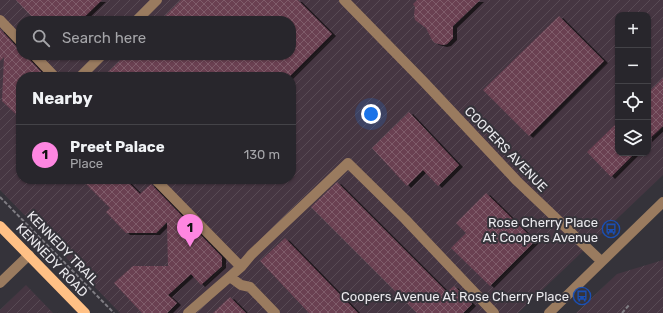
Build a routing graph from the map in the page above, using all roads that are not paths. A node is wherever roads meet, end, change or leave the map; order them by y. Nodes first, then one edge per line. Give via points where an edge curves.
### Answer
1 (156, 0) edge
2 (344, 0) edge
3 (141, 16) edge
4 (0, 20) edge
5 (16, 37) edge
6 (39, 60) edge
7 (97, 60) edge
8 (50, 72) edge
9 (85, 72) edge
10 (160, 184) edge
11 (663, 202) edge
12 (0, 226) edge
13 (29, 255) junction
14 (601, 261) junction
15 (241, 267) junction
16 (230, 277) junction
17 (0, 283) edge
18 (85, 313) edge
19 (188, 313) edge
20 (275, 313) edge
21 (494, 313) edge
22 (548, 313) edge

1 - 3 street
2 - 14 street, COOPERS AVENUE via 517,181
4 - 5 street
6 - 8 street
7 - 9 street
10 - 15 street
11 - 14 street
12 - 13 main road, KENNEDY ROAD
13 - 17 street
13 - 18 main road, KENNEDY ROAD
14 - 22 street
15 - 16 street
15 - 21 street via 348,164 405,219
16 - 19 street
16 - 20 street via 241,285 250,287

